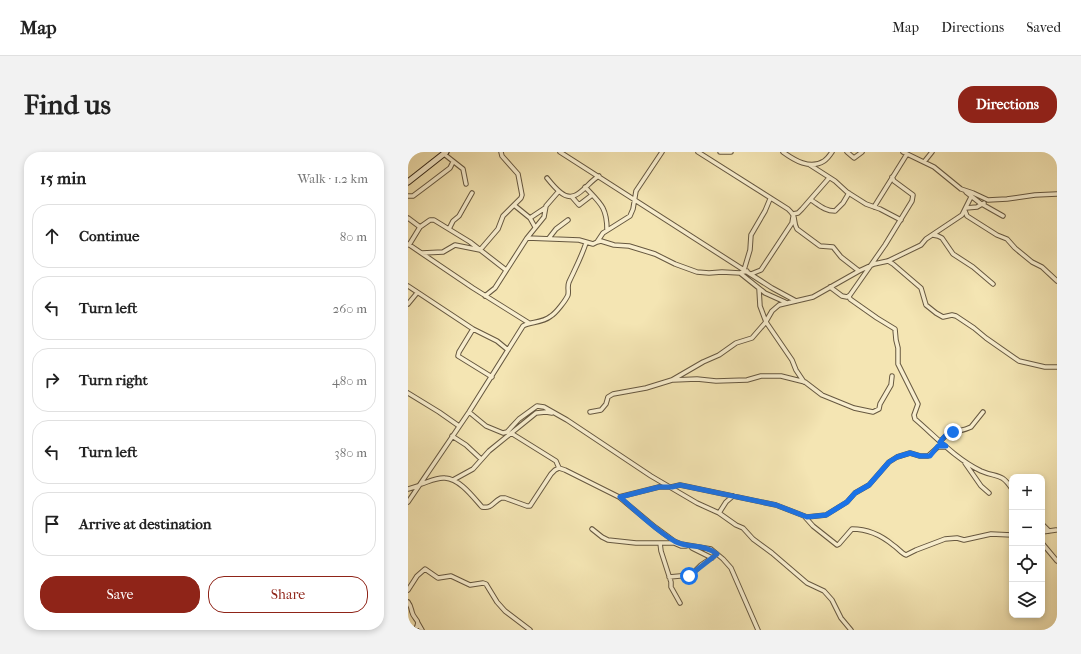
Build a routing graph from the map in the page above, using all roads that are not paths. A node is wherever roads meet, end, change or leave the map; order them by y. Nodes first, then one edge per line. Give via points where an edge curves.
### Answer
1 (501, 152) edge
2 (560, 152) edge
3 (662, 152) edge
4 (698, 152) edge
5 (720, 152) edge
6 (731, 152) edge
7 (783, 152) edge
8 (832, 152) edge
9 (847, 152) edge
10 (862, 152) edge
11 (932, 152) edge
12 (445, 153) edge
13 (905, 153) edge
14 (453, 162) junction
15 (924, 162) junction
16 (810, 165) junction
17 (599, 176) junction
18 (892, 177) junction
19 (547, 178) dead end
20 (830, 178) junction
21 (408, 182) edge
22 (466, 184) dead end
23 (585, 187) junction
24 (559, 191) junction
25 (965, 191) junction
26 (472, 193) dead end
27 (850, 193) junction
28 (592, 194) junction
29 (1057, 194) edge
30 (408, 196) edge
31 (572, 197) junction
32 (971, 197) junction
33 (635, 199) junction
34 (770, 199) junction
35 (811, 200) junction
36 (988, 200) junction
37 (982, 204) junction
38 (514, 205) junction
39 (546, 207) junction
40 (874, 207) junction
41 (965, 210) junction
42 (793, 214) junction
43 (1004, 216) dead end
44 (408, 218) edge
45 (530, 218) junction
46 (568, 220) dead end
47 (901, 220) junction
48 (420, 227) junction
49 (535, 227) junction
50 (449, 229) junction
51 (607, 230) junction
52 (932, 235) junction
53 (527, 238) junction
54 (548, 238) junction
55 (597, 242) junction
56 (586, 243) junction
57 (408, 244) edge
58 (480, 250) junction
59 (422, 253) junction
60 (888, 261) junction
61 (870, 266) junction
62 (506, 270) junction
63 (745, 270) junction
64 (860, 271) junction
65 (740, 273) junction
66 (751, 274) junction
67 (1057, 280) edge
68 (993, 284) dead end
69 (408, 286) edge
70 (830, 287) junction
71 (759, 289) junction
72 (417, 292) junction
73 (485, 296) junction
74 (849, 296) junction
75 (796, 301) junction
76 (786, 303) junction
77 (408, 304) edge
78 (523, 320) junction
79 (766, 322) junction
80 (529, 323) junction
81 (523, 326) junction
82 (473, 329) junction
83 (508, 350) junction
84 (1057, 367) edge
85 (892, 376) dead end
86 (492, 377) junction
87 (672, 380) junction
88 (804, 382) junction
89 (408, 392) edge
90 (469, 412) junction
91 (590, 412) dead end
92 (983, 412) dead end
93 (567, 420) junction
94 (459, 426) junction
95 (511, 433) junction
96 (452, 436) junction
97 (940, 442) junction
98 (946, 446) junction
99 (481, 459) junction
100 (962, 459) junction
101 (559, 468) junction
102 (453, 480) junction
103 (420, 485) junction
104 (1009, 485) edge
105 (671, 487) junction
106 (408, 489) edge
107 (989, 492) dead end
108 (733, 496) junction
109 (620, 497) junction
110 (408, 502) edge
111 (719, 513) junction
112 (805, 517) junction
113 (1045, 527) edge
114 (592, 529) dead end
115 (1056, 530) edge
116 (1049, 531) junction
117 (1045, 532) edge
118 (1009, 535) edge
119 (660, 543) junction
120 (1044, 546) edge
121 (717, 554) junction
122 (712, 558) junction
123 (1057, 561) edge
124 (669, 577) junction
125 (408, 590) edge
126 (408, 602) edge
127 (680, 603) dead end
128 (418, 623) junction
129 (415, 630) edge
130 (422, 630) edge
131 (530, 630) edge
132 (758, 630) edge
133 (851, 630) edge

1 - 38 street via 518,174 522,193
2 - 17 street
3 - 33 street via 638,188
4 - 34 street
5 - 6 street
7 - 16 street
8 - 16 street via 823,162
9 - 10 street via 854,158
11 - 15 street
12 - 14 street
12 - 21 street
13 - 15 street
13 - 18 street
14 - 22 street via 463,169
14 - 30 street via 450,168 429,184 413,196
15 - 25 street
16 - 20 street
17 - 23 street
17 - 33 street
18 - 40 street
18 - 47 street via 913,196
19 - 24 street
20 - 27 street
20 - 35 street
23 - 28 street
23 - 31 street via 578,195
24 - 31 street via 566,197
24 - 39 street
25 - 32 street
25 - 36 street
26 - 50 street
27 - 35 street via 835,211 822,208
27 - 40 street
28 - 31 street via 579,205
28 - 51 street via 605,211
29 - 36 street
32 - 37 street
32 - 41 street
33 - 51 street via 629,217
33 - 63 street
34 - 42 street
34 - 63 street via 766,211 751,235
35 - 42 street via 798,213
36 - 37 street
37 - 41 street
37 - 43 street
38 - 45 street
38 - 58 street via 503,216 498,229
39 - 45 street
39 - 49 street via 544,217
40 - 47 street
41 - 52 street
41 - 67 street via 967,216 1007,239
42 - 64 street via 797,229 820,246 832,247
42 - 66 street via 792,222 761,270
44 - 48 street
45 - 49 street
46 - 54 street
47 - 61 street
48 - 50 street via 430,220
48 - 57 street
49 - 53 street
50 - 58 street
51 - 55 street
52 - 60 street via 921,245
52 - 68 street via 942,238 953,254
53 - 54 street
53 - 62 street
54 - 56 street via 579,240
55 - 56 street
55 - 65 street via 650,253 697,272
56 - 80 street via 568,284 568,295 556,312 544,320
57 - 59 street
58 - 59 street via 456,245 443,252
58 - 62 street
59 - 73 street
60 - 61 street
60 - 84 street via 921,288 926,305 936,313 943,317 956,316 1019,361
61 - 64 street
61 - 74 street
62 - 73 street via 495,288
63 - 65 street
63 - 66 street
64 - 70 street
65 - 71 street
66 - 75 street
69 - 72 street
70 - 74 street via 842,296
70 - 75 street via 813,297
71 - 76 street
71 - 79 street via 760,306
72 - 77 street
72 - 82 street
73 - 78 street
74 - 97 street via 877,318 895,328 898,364 918,404 914,417
75 - 76 street
76 - 79 street via 772,311
78 - 80 street
78 - 81 street
79 - 87 street via 752,338 736,343
79 - 88 street
80 - 81 street
81 - 83 street
82 - 83 street via 497,341
82 - 86 street via 458,356
83 - 86 street
85 - 88 street via 891,385 879,409 873,412 854,408 824,396
86 - 90 street
87 - 88 street via 747,380 761,376 781,376
87 - 91 street via 613,394 608,397 601,410
89 - 94 street
90 - 93 street via 486,426 503,433 537,406 544,407
90 - 94 street
92 - 97 street via 971,427 946,435
93 - 95 street via 549,412 536,413
93 - 105 street
94 - 96 street
95 - 99 street
95 - 101 street via 556,461
96 - 99 street
96 - 103 street
97 - 98 street
98 - 100 street
98 - 112 street via 938,446 928,456 910,453 897,457 889,462 869,485 855,493 847,502 826,515
99 - 102 street via 473,469
100 - 104 street via 988,474 1004,478
100 - 107 street via 981,486
101 - 102 street via 551,474 529,506 501,498 490,507 482,507
101 - 109 street
102 - 103 street via 438,479
103 - 106 street
103 - 110 street
105 - 108 street via 680,485
105 - 109 street via 659,487
105 - 111 street
108 - 111 street
108 - 112 street via 776,505
109 - 121 street via 674,541 711,549
111 - 133 street via 736,526 743,528 753,540 807,583 824,591
112 - 118 street via 837,545 852,529 865,530 886,540 906,556 945,539 964,540 991,534
113 - 116 street
114 - 119 street via 608,540
115 - 116 street
116 - 117 street
119 - 122 street via 688,546
119 - 124 street
120 - 123 street
121 - 122 street
121 - 132 street via 728,564
122 - 124 street via 691,576
124 - 127 street
125 - 131 street via 417,576 425,570 438,578 451,576 470,585 483,583 505,611
126 - 128 street
128 - 129 street
128 - 130 street

